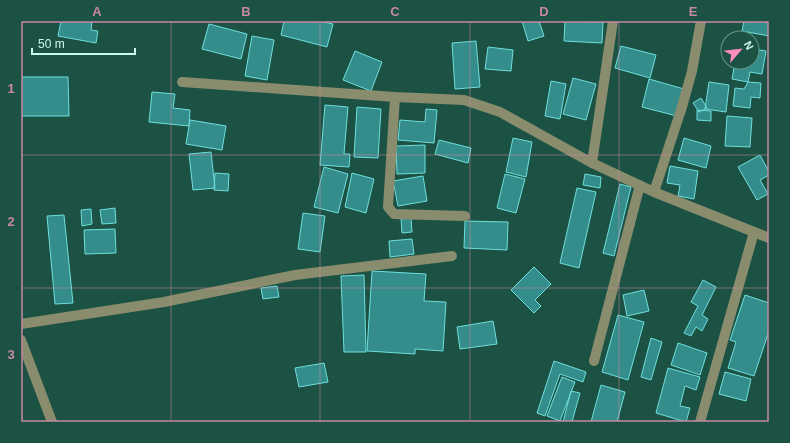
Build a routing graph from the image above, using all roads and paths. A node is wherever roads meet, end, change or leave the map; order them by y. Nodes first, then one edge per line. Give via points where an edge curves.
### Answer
1 (612, 21) edge
2 (701, 21) edge
3 (182, 82) dead end
4 (395, 97) junction
5 (592, 163) junction
6 (640, 185) junction
7 (654, 192) junction
8 (465, 216) dead end
9 (754, 232) junction
10 (769, 238) edge
11 (452, 256) dead end
12 (21, 324) edge
13 (21, 340) edge
14 (594, 361) dead end
15 (52, 422) edge
16 (700, 422) edge

1 - 5 street
2 - 7 street via 686,93
3 - 4 street
4 - 5 street via 464,100 493,109 534,129
4 - 8 street via 388,207 394,214
5 - 6 street
6 - 7 street
6 - 14 street
7 - 9 street
9 - 10 street
9 - 16 street
11 - 12 street via 295,275 164,302
13 - 15 street

